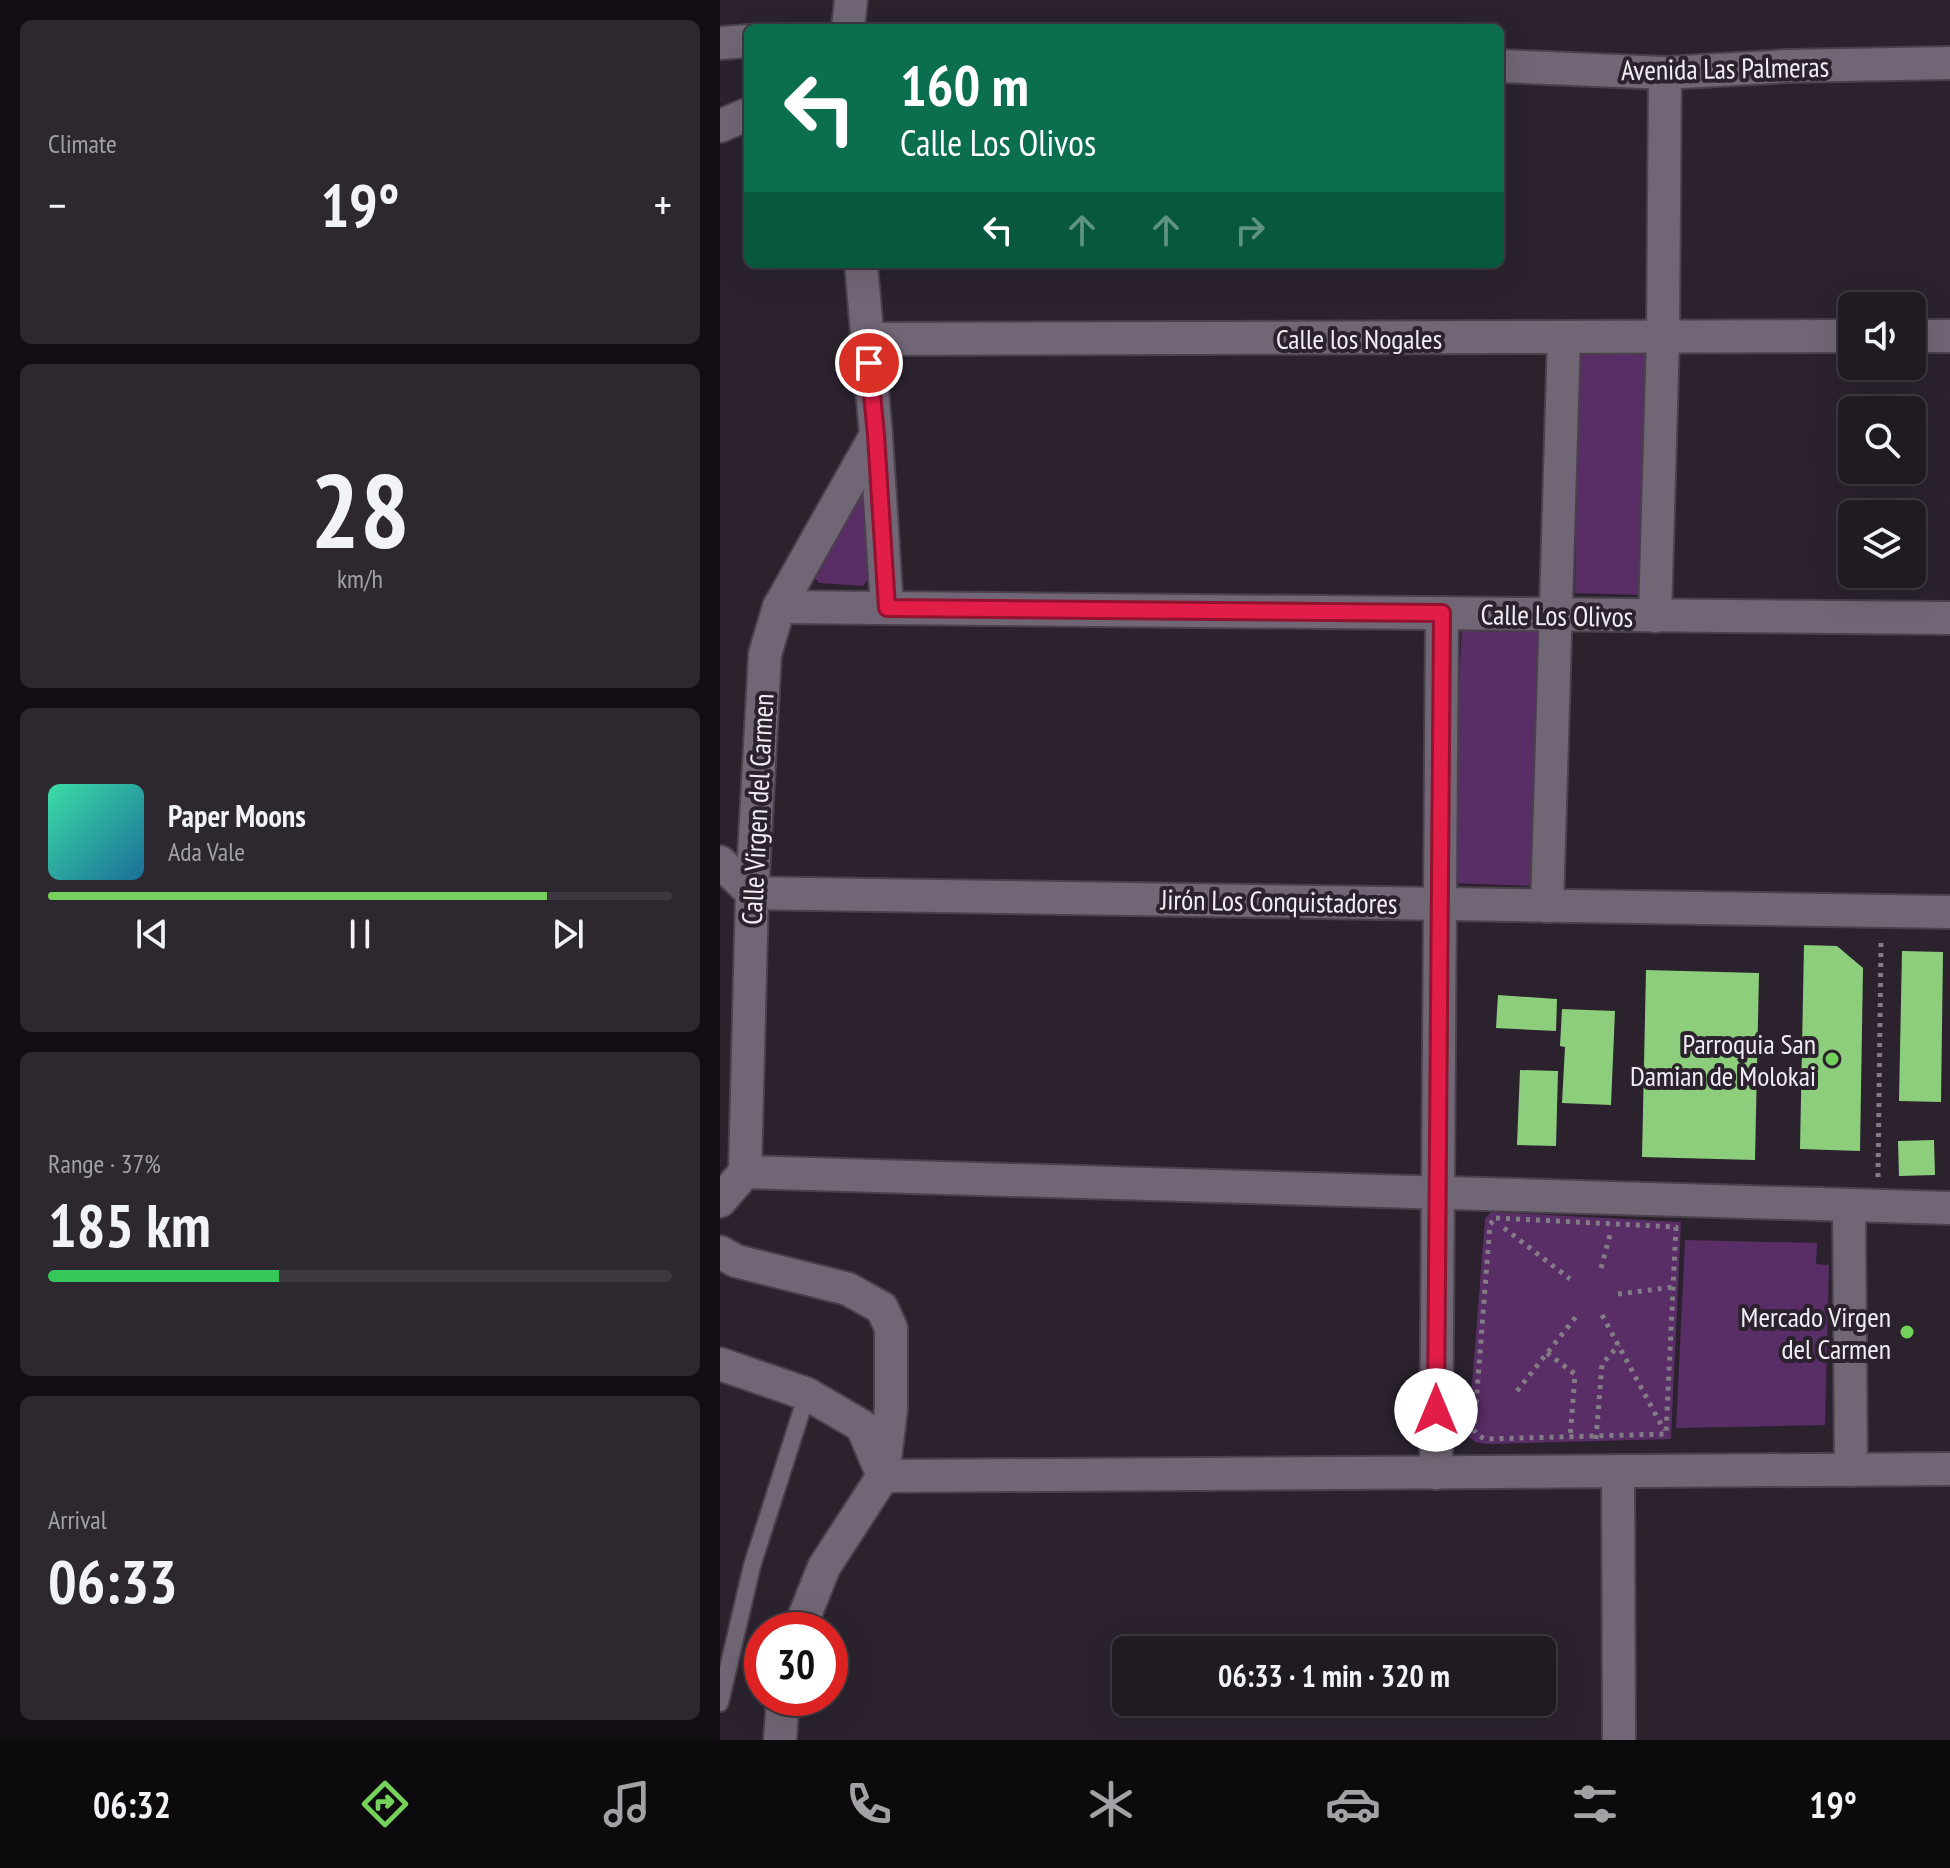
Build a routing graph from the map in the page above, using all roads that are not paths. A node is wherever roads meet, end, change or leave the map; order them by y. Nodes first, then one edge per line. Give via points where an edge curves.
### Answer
1 (851, 0) edge
2 (848, 24) edge
3 (744, 41) edge
4 (720, 43) edge
5 (1950, 63) edge
6 (1504, 66) edge
7 (1665, 73) junction
8 (744, 116) edge
9 (720, 126) edge
10 (861, 268) edge
11 (1663, 335) junction
12 (1838, 336) edge
13 (1926, 336) edge
14 (1950, 336) edge
15 (1564, 337) junction
16 (866, 339) junction
17 (876, 435) junction
18 (779, 607) junction
19 (887, 608) junction
20 (1442, 613) junction
21 (1555, 615) junction
22 (1655, 616) junction
23 (1950, 618) edge
24 (720, 862) edge
25 (752, 893) junction
26 (1440, 904) junction
27 (1547, 906) junction
28 (1950, 912) edge
29 (745, 1172) junction
30 (1444, 1193) junction
31 (720, 1201) edge
32 (1864, 1205) junction
33 (1950, 1208) edge
34 (720, 1252) edge
35 (720, 1364) edge
36 (807, 1394) junction
37 (1950, 1469) edge
38 (1851, 1470) junction
39 (1594, 1471) junction
40 (1436, 1473) junction
41 (883, 1476) junction
42 (806, 1612) edge
43 (720, 1703) edge
44 (782, 1716) edge
45 (780, 1740) edge
46 (1619, 1740) edge

1 - 2 street
3 - 4 street
5 - 7 street, Avenida Las Palmeras
6 - 7 street, Avenida Las Palmeras
7 - 11 street
8 - 9 street
10 - 16 street
11 - 12 street, Calle los Nogales
11 - 15 street, Calle los Nogales
11 - 22 street
13 - 14 street
15 - 16 street, Calle los Nogales
15 - 21 street
16 - 17 street
17 - 18 street, Calle Virgen del Carmen
17 - 19 street
18 - 19 street, Calle Los Olivos
18 - 25 street, Calle Virgen del Carmen via 765,654
19 - 20 street, Calle Los Olivos
20 - 21 street, Calle Los Olivos
20 - 26 street
21 - 22 street, Calle Los Olivos
21 - 27 street
22 - 23 street, Calle Los Olivos
24 - 25 street
25 - 26 street, Jirón Los Conquistadores
25 - 29 street, Calle Virgen del Carmen
26 - 27 street, Jirón Los Conquistadores
26 - 30 street
27 - 28 street, Jirón Los Conquistadores
29 - 30 street
29 - 31 street
30 - 32 street
30 - 40 street
32 - 33 street
32 - 38 street
34 - 41 street via 736,1261 848,1289 882,1308 891,1328 891,1409
35 - 36 street
36 - 41 street via 862,1426
36 - 43 lane via 752,1566
37 - 38 street
38 - 39 street
39 - 40 street
39 - 46 street
40 - 41 street
41 - 42 street via 824,1567
44 - 45 street

